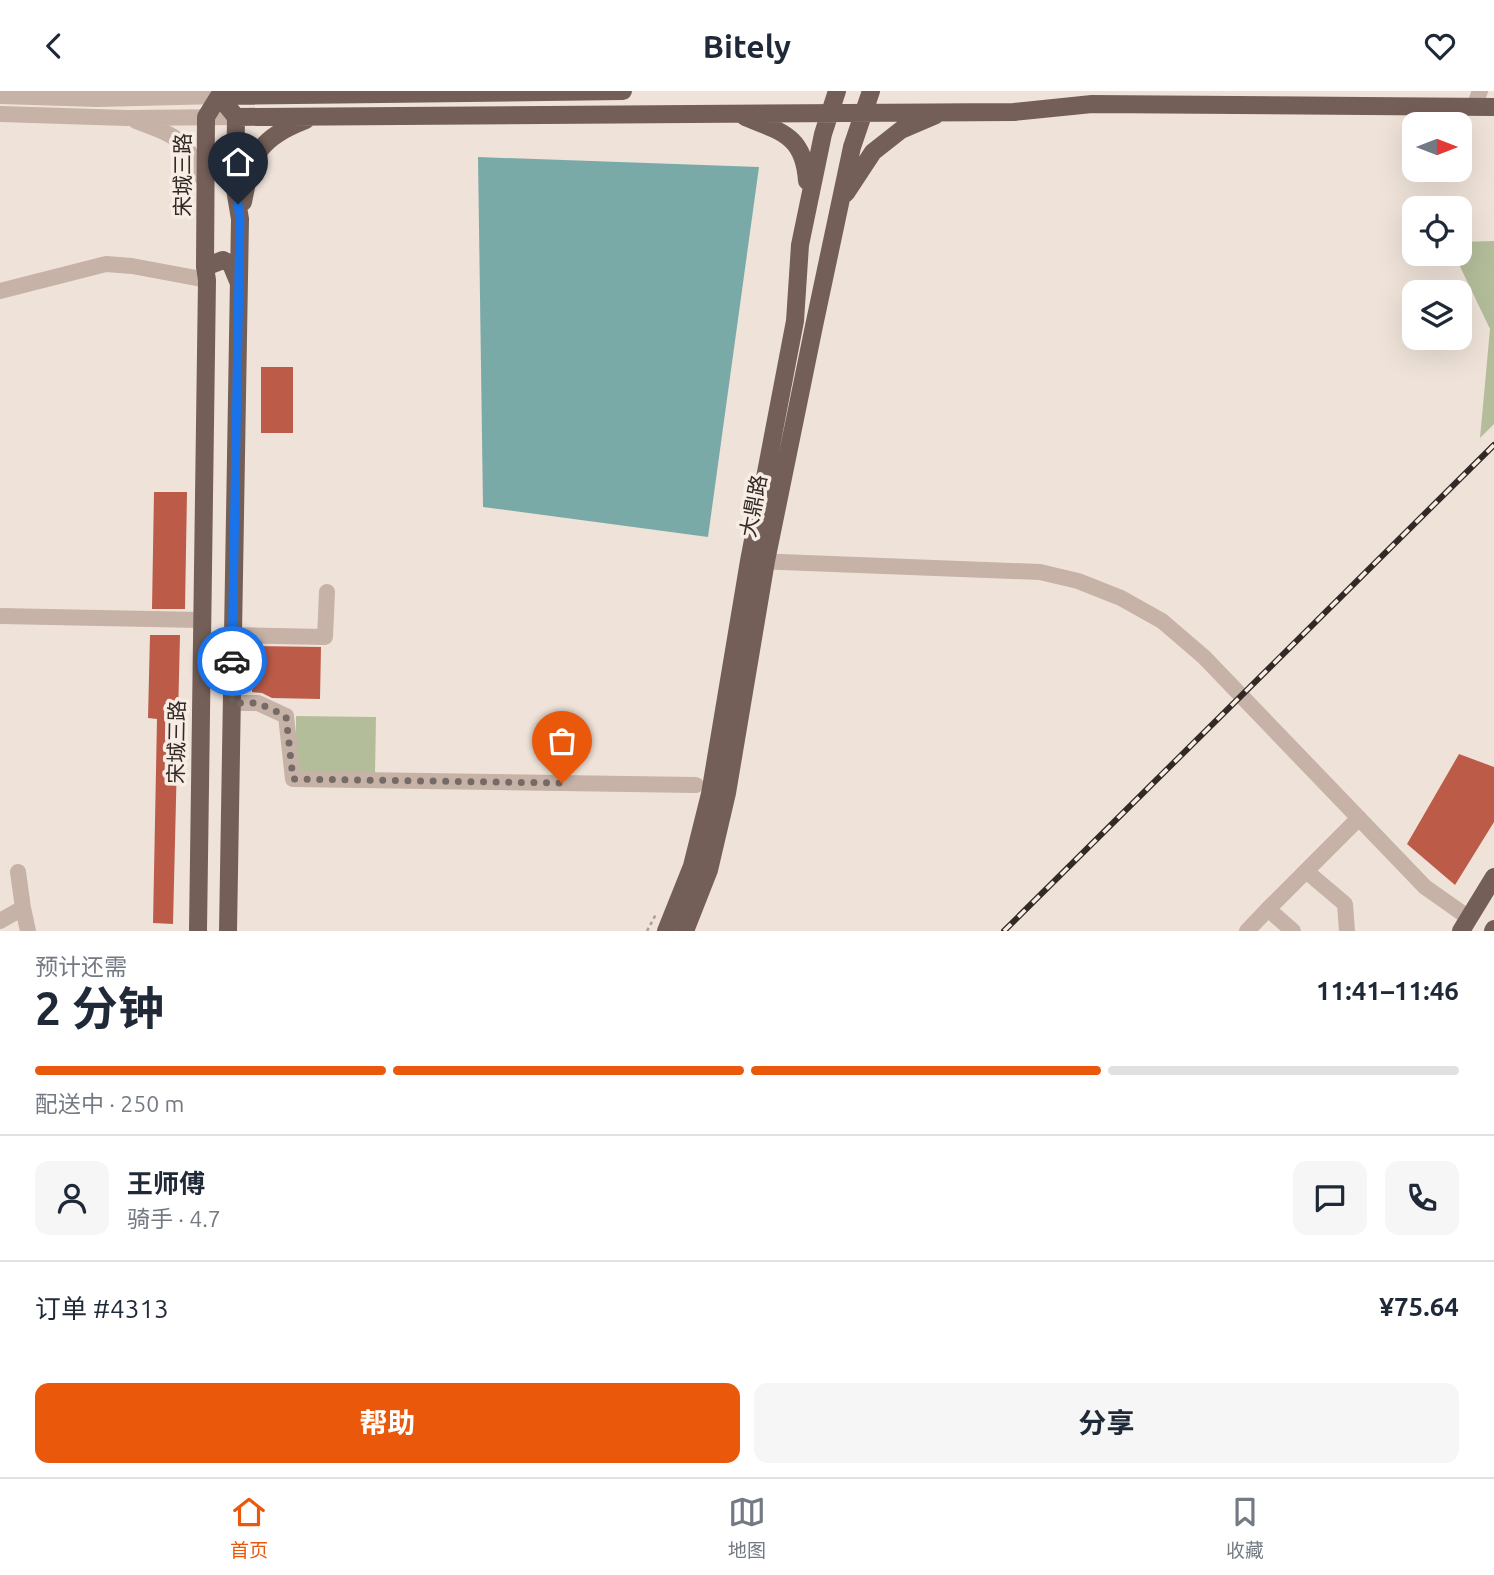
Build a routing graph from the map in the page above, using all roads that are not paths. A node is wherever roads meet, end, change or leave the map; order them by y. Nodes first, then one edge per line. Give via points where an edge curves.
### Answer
1 (623, 91) edge
2 (837, 91) edge
3 (871, 91) edge
4 (0, 96) edge
5 (219, 96) junction
6 (1474, 96) edge
7 (1494, 107) edge
8 (829, 111) junction
9 (947, 111) junction
10 (863, 112) junction
11 (6, 115) edge
12 (739, 115) junction
13 (316, 116) junction
14 (206, 117) junction
15 (236, 117) junction
16 (127, 118) junction
17 (206, 187) junction
18 (808, 200) junction
19 (841, 202) junction
20 (240, 219) junction
21 (206, 274) junction
22 (238, 281) junction
23 (0, 291) edge
24 (758, 561) junction
25 (327, 592) dead end
26 (0, 616) edge
27 (201, 620) junction
28 (233, 635) junction
29 (232, 703) junction
30 (696, 785) dead end
31 (1359, 818) junction
32 (1306, 871) junction
33 (18, 873) dead end
34 (1494, 877) edge
35 (23, 908) junction
36 (1268, 909) junction
37 (0, 921) edge
38 (1465, 925) edge
39 (28, 931) edge
40 (198, 931) edge
41 (228, 931) edge
42 (666, 931) edge
43 (685, 931) edge
44 (1247, 931) edge
45 (1293, 931) edge
46 (1346, 931) edge

1 - 5 main road
2 - 8 main road, 大鼎路
3 - 10 main road, 大鼎路
4 - 5 street
5 - 14 main road, 宋城三路
5 - 15 main road
6 - 7 main road
6 - 9 main road
8 - 10 main road
8 - 12 main road
8 - 18 main road, 大鼎路
9 - 10 main road
9 - 19 main road via 901,130 873,152
10 - 19 main road, 大鼎路
11 - 16 street
12 - 13 main road
12 - 18 main road via 793,140 806,161
13 - 15 main road
13 - 20 main road via 262,145 252,163
14 - 15 street
14 - 16 street
14 - 17 main road, 宋城三路
15 - 20 main road via 235,189
16 - 17 street via 172,134 196,162
17 - 21 main road, 宋城三路
18 - 24 main road, 大鼎路 via 795,321
19 - 24 main road, 大鼎路
20 - 22 main road
21 - 22 main road via 223,260 232,264
21 - 23 street via 106,264
21 - 27 main road, 宋城三路
22 - 28 main road
24 - 31 street via 1040,572 1121,598 1162,621 1204,657
24 - 42 main road, 大鼎路 via 710,794 692,866
24 - 43 main road, 大鼎路 via 727,793 709,870
25 - 28 street via 325,637
26 - 27 street
27 - 40 main road, 宋城三路
28 - 29 main road
29 - 30 street via 258,703 286,716 293,779
29 - 41 main road
31 - 32 street
31 - 38 street
32 - 36 street
32 - 46 street via 1345,904
33 - 35 street
34 - 38 main road
35 - 37 street
35 - 39 street
36 - 44 street
36 - 45 street

